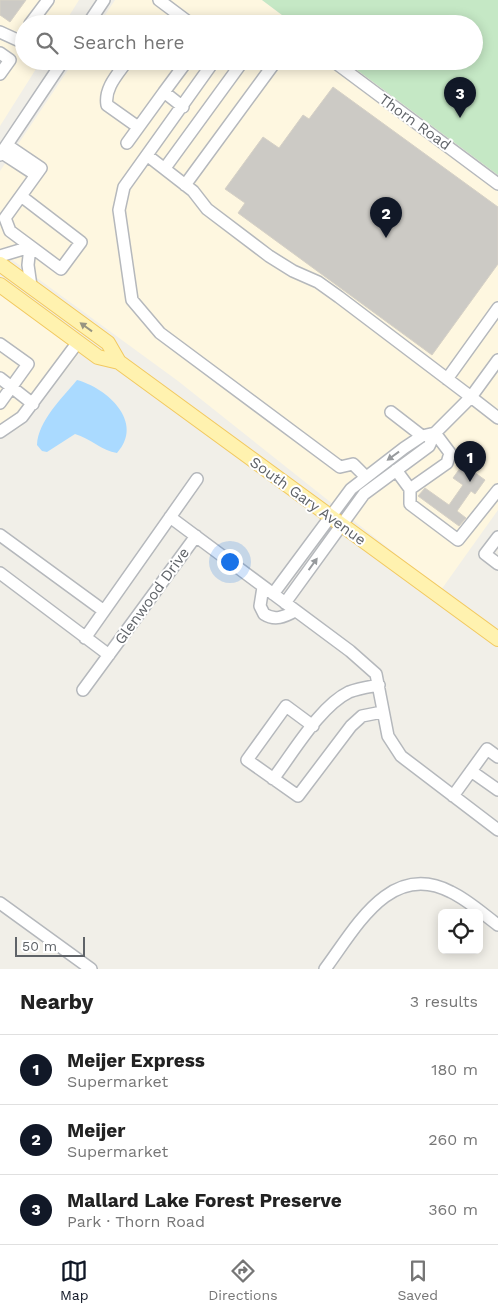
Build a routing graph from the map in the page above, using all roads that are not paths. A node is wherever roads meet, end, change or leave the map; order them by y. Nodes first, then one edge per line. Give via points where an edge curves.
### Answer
1 (48, 0) edge
2 (104, 0) edge
3 (159, 0) edge
4 (37, 15) edge
5 (94, 15) edge
6 (179, 15) edge
7 (2, 36) edge
8 (15, 37) edge
9 (0, 53) edge
10 (57, 70) edge
11 (122, 70) edge
12 (128, 70) edge
13 (180, 70) edge
14 (208, 70) edge
15 (236, 70) edge
16 (269, 70) edge
17 (345, 70) edge
18 (0, 74) edge
19 (164, 92) junction
20 (183, 107) junction
21 (136, 126) junction
22 (126, 143) dead end
23 (3, 151) edge
24 (148, 156) junction
25 (165, 168) junction
26 (185, 184) junction
27 (498, 184) edge
28 (21, 196) junction
29 (30, 247) junction
30 (0, 256) edge
31 (0, 264) edge
32 (0, 286) edge
33 (31, 286) junction
34 (498, 308) edge
35 (78, 342) junction
36 (0, 344) edge
37 (498, 360) edge
38 (119, 362) junction
39 (0, 378) edge
40 (447, 379) junction
41 (12, 387) junction
42 (471, 397) junction
43 (0, 403) edge
44 (33, 404) junction
45 (391, 412) dead end
46 (498, 418) edge
47 (0, 432) edge
48 (435, 433) junction
49 (422, 436) junction
50 (396, 470) junction
51 (365, 476) junction
52 (197, 478) dead end
53 (410, 489) junction
54 (498, 490) edge
55 (329, 515) junction
56 (170, 517) junction
57 (342, 524) junction
58 (0, 535) edge
59 (196, 536) junction
60 (498, 537) edge
61 (498, 564) edge
62 (0, 573) edge
63 (268, 591) junction
64 (285, 603) junction
65 (104, 610) junction
66 (295, 611) junction
67 (85, 638) junction
68 (498, 638) edge
69 (108, 655) junction
70 (379, 685) junction
71 (83, 690) dead end
72 (382, 712) junction
73 (313, 726) junction
74 (498, 757) edge
75 (471, 771) junction
76 (273, 779) junction
77 (498, 790) edge
78 (453, 796) junction
79 (498, 830) edge
80 (0, 903) edge
81 (498, 925) edge
82 (328, 965) edge
83 (91, 969) edge
84 (341, 969) edge

1 - 4 street
2 - 5 street
3 - 6 street
7 - 8 street
9 - 18 street via 10,60
10 - 23 street
11 - 21 street via 108,90 107,105
12 - 21 street via 111,97 135,118
13 - 19 street
14 - 20 street
15 - 25 street
16 - 26 street
17 - 27 street, Thorn Road
19 - 20 street
19 - 21 street
20 - 24 street
21 - 22 street
23 - 28 street via 39,172
24 - 25 street
24 - 51 street via 124,188 119,210 132,300 160,333 340,467 353,464
25 - 26 street
26 - 40 street via 207,210 262,251 325,287
28 - 29 street via 6,218 10,231
28 - 29 street via 81,242 60,269
29 - 30 street
29 - 33 street
31 - 33 main road, South Gary Avenue
32 - 35 main road, South Gary Avenue
38 -> 33 main road, South Gary Avenue via 108,343
34 - 40 street
35 - 38 main road, South Gary Avenue via 98,357
35 - 44 street
36 - 41 street via 28,364
37 - 42 street
38 - 55 main road, South Gary Avenue
39 - 41 street
40 - 42 street
41 - 43 street
41 - 44 street
42 - 46 street
42 - 48 street
44 - 47 street via 13,426
45 - 49 street
48 - 49 street
48 - 50 street via 429,446
48 - 53 street via 450,453 447,463
49 -> 51 street
50 - 53 street
50 - 57 street via 364,494
51 - 55 street
52 - 56 street, Glenwood Drive
53 - 54 street via 410,504 458,540
55 - 57 main road, South Gary Avenue
55 - 63 street
56 - 59 street, Glenwood Drive
56 - 65 street, Glenwood Drive
64 -> 57 street
57 - 68 main road, South Gary Avenue
58 - 65 street, Glenwood Drive
59 - 63 street, Glenwood Drive
59 - 69 street, Glenwood Drive
60 - 61 street via 485,554
62 - 67 street, Glenwood Drive
63 - 64 street, Glenwood Drive
63 - 66 street via 260,606 264,614 276,618
64 - 66 street, Glenwood Drive
65 - 67 street, Glenwood Drive
66 - 70 street, Glenwood Drive via 350,651 376,674
67 - 69 street, Glenwood Drive
69 - 71 street, Glenwood Drive
70 - 72 street, Glenwood Drive
70 - 73 street via 361,688 339,698
72 - 76 street via 362,716 351,726 298,796
72 - 78 street, Glenwood Drive via 388,736 401,756
73 - 76 street
73 - 76 street via 286,706 247,760
74 - 75 street via 487,749
75 - 77 street
75 - 78 street
78 - 79 street, Glenwood Drive
80 - 83 street
81 - 82 street via 451,892 432,885 413,884 393,891 372,906
82 - 84 street

